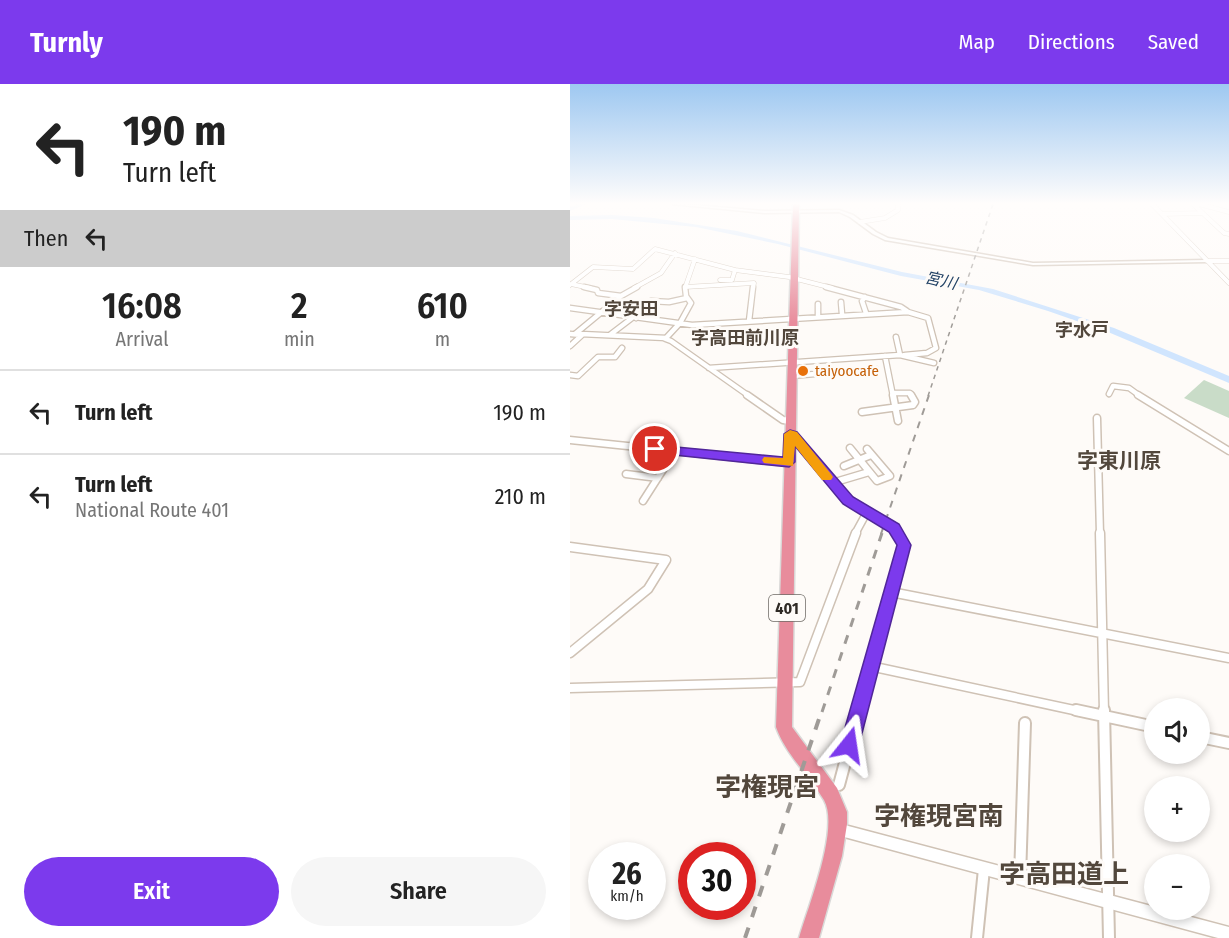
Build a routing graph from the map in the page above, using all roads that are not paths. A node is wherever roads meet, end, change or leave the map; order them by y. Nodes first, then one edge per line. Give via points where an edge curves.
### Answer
1 (795, 244) edge
2 (907, 244) edge
3 (1191, 244) edge
4 (675, 253) junction
5 (695, 259) junction
6 (1207, 261) junction
7 (1229, 261) edge
8 (724, 267) junction
9 (735, 270) junction
10 (794, 278) junction
11 (1229, 284) edge
12 (571, 285) edge
13 (685, 286) junction
14 (621, 296) junction
15 (865, 297) junction
16 (687, 298) junction
17 (841, 302) dead end
18 (818, 304) dead end
19 (570, 309) edge
20 (908, 312) junction
21 (601, 313) junction
22 (842, 314) junction
23 (866, 314) junction
24 (818, 316) junction
25 (634, 318) junction
26 (792, 318) junction
27 (749, 321) junction
28 (680, 323) junction
29 (576, 334) edge
30 (611, 334) junction
31 (896, 337) dead end
32 (663, 338) junction
33 (570, 346) edge
34 (622, 348) dead end
35 (902, 355) junction
36 (885, 356) junction
37 (934, 363) dead end
38 (709, 368) junction
39 (791, 369) junction
40 (876, 369) dead end
41 (570, 375) edge
42 (894, 393) junction
43 (1109, 394) dead end
44 (897, 409) junction
45 (862, 412) dead end
46 (1097, 418) dead end
47 (898, 422) dead end
48 (790, 427) junction
49 (570, 440) edge
50 (850, 448) dead end
51 (675, 451) junction
52 (1229, 451) edge
53 (859, 460) junction
54 (789, 462) junction
55 (844, 466) dead end
56 (869, 472) junction
57 (626, 474) dead end
58 (658, 478) junction
59 (832, 483) junction
60 (643, 501) dead end
61 (867, 512) junction
62 (570, 547) edge
63 (891, 592) junction
64 (1101, 633) junction
65 (570, 653) edge
66 (1229, 658) edge
67 (870, 666) junction
68 (785, 683) junction
69 (570, 688) edge
70 (1103, 716) junction
71 (1024, 723) dead end
72 (1144, 725) edge
73 (1210, 739) edge
74 (1229, 743) edge
75 (839, 784) dead end
76 (837, 829) junction
77 (984, 869) junction
78 (1020, 878) junction
79 (1108, 901) junction
80 (1229, 934) edge
81 (809, 938) edge
82 (977, 938) edge
83 (1109, 938) edge

1 - 10 highway, 401
2 - 6 street via 1006,261 1064,265
3 - 6 street
4 - 5 street
4 - 12 street via 655,249 632,269 593,267
4 - 14 street via 661,273
5 - 8 street
5 - 13 street
6 - 7 street
6 - 11 street
8 - 9 street
8 - 9 street via 720,281 732,279
9 - 10 street
10 - 15 street
10 - 26 highway, 401
12 - 14 street
13 - 16 street
13 - 27 street via 754,283
14 - 21 street
15 - 20 street
15 - 23 street via 862,302
16 - 25 street via 650,302
16 - 28 street via 691,303
17 - 22 street
18 - 24 street
19 - 21 street
20 - 23 street
20 - 35 street via 930,320 936,348 927,353
21 - 25 street
21 - 29 street
22 - 23 street
22 - 24 street
24 - 26 street
25 - 28 street
25 - 30 street
26 - 27 street
26 - 39 highway, 401
27 - 28 street
28 - 32 street
29 - 30 street
29 - 33 street
30 - 32 street
31 - 35 street
32 - 38 street
34 - 41 street via 615,357 598,357 578,376
35 - 36 street
35 - 37 street
36 - 39 street
36 - 42 street
38 - 39 street
38 - 48 street
39 - 40 street
39 - 48 highway, 401
42 - 44 street
42 - 44 street via 910,393 914,398 913,405
43 - 52 street via 1113,386 1129,388
44 - 45 street
44 - 47 street
46 - 64 street
48 - 54 highway, 401
48 - 59 street
49 - 51 main road
50 - 53 street
51 - 54 main road
51 - 58 street
53 - 55 street
53 - 56 street
53 - 56 street via 869,452 890,476 877,481
54 - 68 highway, 401
56 - 59 street
57 - 58 street
58 - 60 street
59 - 61 street
61 - 63 street via 894,528 904,545
61 - 68 street via 802,678 798,683
62 - 65 street via 666,560 648,589
63 - 64 street
63 - 67 street
64 - 66 street
64 - 70 street
67 - 70 street
67 - 75 street
68 - 69 street
68 - 76 highway, 401 via 784,727 828,790 838,810
70 - 72 street
70 - 79 street
71 - 78 street
73 - 74 street
76 - 77 street
76 - 81 highway, 401
77 - 78 street
77 - 82 street
78 - 79 street
79 - 80 street
79 - 83 street

